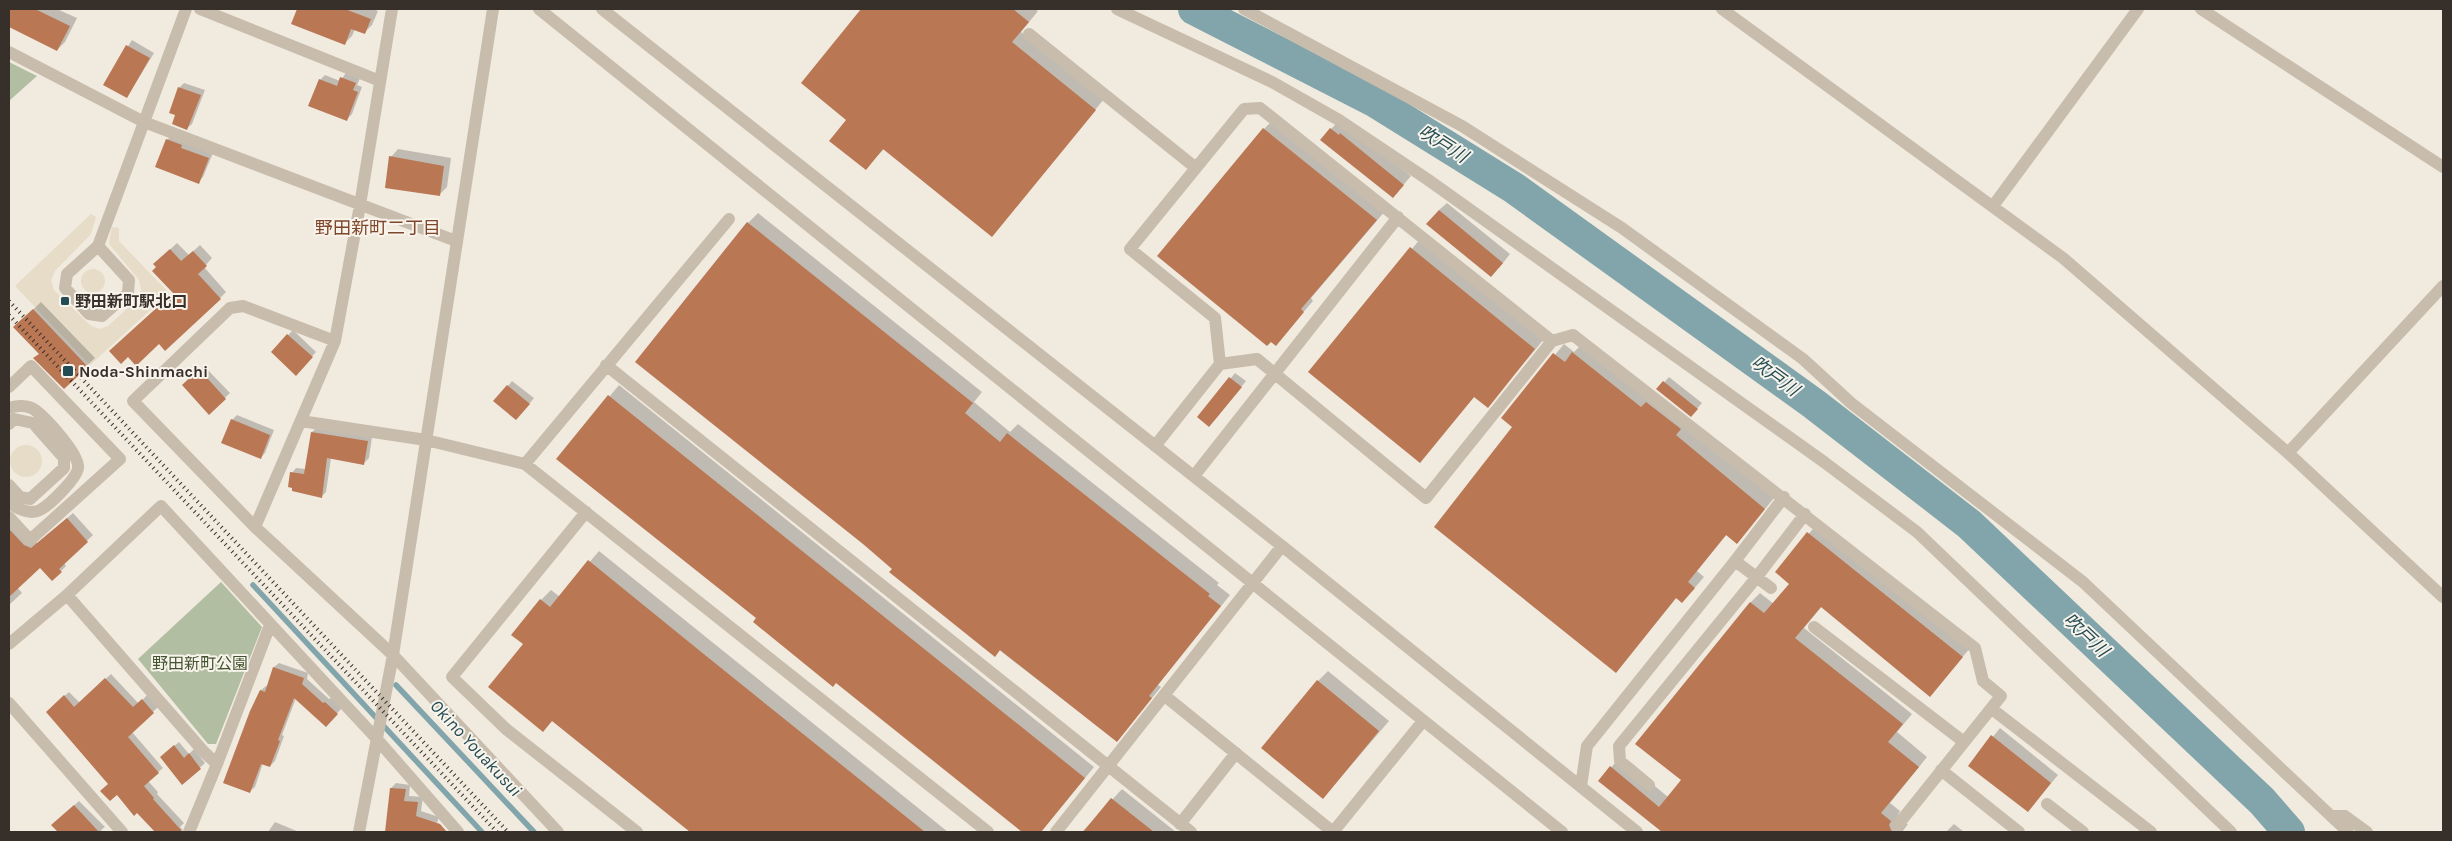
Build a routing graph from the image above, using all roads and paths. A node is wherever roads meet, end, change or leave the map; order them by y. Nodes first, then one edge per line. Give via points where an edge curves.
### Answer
1 (186, 9) edge
2 (200, 9) edge
3 (392, 9) edge
4 (493, 9) edge
5 (539, 9) edge
6 (602, 9) edge
7 (1116, 9) edge
8 (1244, 9) edge
9 (1722, 9) edge
10 (2138, 9) edge
11 (2200, 9) edge
12 (1029, 34) dead end
13 (9, 52) edge
14 (380, 81) junction
15 (144, 122) junction
16 (2443, 167) edge
17 (1196, 168) junction
18 (360, 205) junction
19 (1994, 206) junction
20 (1398, 217) junction
21 (729, 218) dead end
22 (456, 241) junction
23 (98, 246) junction
24 (2443, 286) edge
25 (1552, 340) junction
26 (335, 341) junction
27 (1220, 364) junction
28 (606, 365) junction
29 (1276, 374) junction
30 (9, 387) edge
31 (9, 408) edge
32 (301, 421) junction
33 (9, 424) edge
34 (426, 440) junction
35 (1155, 446) junction
36 (2288, 453) junction
37 (525, 464) junction
38 (1194, 476) junction
39 (9, 485) edge
40 (1784, 497) junction
41 (9, 501) edge
42 (586, 512) junction
43 (1805, 514) junction
44 (9, 517) edge
45 (255, 527) junction
46 (1282, 546) junction
47 (1735, 561) junction
48 (1756, 578) junction
49 (1251, 584) junction
50 (1772, 588) dead end
51 (67, 596) junction
52 (2443, 597) edge
53 (270, 625) junction
54 (1814, 627) dead end
55 (9, 644) edge
56 (393, 655) junction
57 (1165, 696) junction
58 (9, 703) edge
59 (1992, 709) junction
60 (1423, 721) junction
61 (376, 738) junction
62 (1964, 742) junction
63 (1236, 754) junction
64 (217, 764) junction
65 (1110, 766) junction
66 (1941, 770) junction
67 (1649, 785) dead end
68 (1581, 786) junction
69 (2047, 804) dead end
70 (2333, 816) junction
71 (1180, 824) junction
72 (1898, 826) dead end
73 (122, 832) edge
74 (189, 832) edge
75 (359, 832) edge
76 (458, 832) edge
77 (558, 832) edge
78 (637, 832) edge
79 (988, 832) edge
80 (1056, 832) edge
81 (1190, 832) edge
82 (1333, 832) edge
83 (1562, 832) edge
84 (1637, 832) edge
85 (2019, 832) edge
86 (2083, 832) edge
87 (2151, 832) edge
88 (2232, 832) edge
89 (2348, 832) edge
90 (2367, 832) edge

1 - 15 street
2 - 14 street
3 - 14 street
4 - 22 street
5 - 49 street
6 - 35 street
7 - 88 street via 1272,82 1339,120 1824,462 1917,532
8 - 70 street via 1371,75 1470,132 1622,228 1803,359 1851,403 2083,582
9 - 19 street
10 - 19 street
11 - 16 street
12 - 17 street
13 - 15 street
14 - 18 street
15 - 18 street
15 - 23 street
17 - 20 street via 1244,109 1260,108
17 - 27 street via 1130,249 1215,318
18 - 22 street
18 - 26 street
19 - 36 street via 2062,258
20 - 25 street
20 - 29 street
21 - 28 street
22 - 34 street
23 - 23 street via 67,274 65,288 89,314 102,316 128,293 129,280
24 - 36 street
25 - 29 street via 1426,498
25 - 40 street via 1573,335
26 - 32 street
26 - 45 street via 243,306 230,308 133,401
27 - 29 street via 1257,359
27 - 35 street
28 - 37 street
28 - 65 street
29 - 38 street
30 - 44 street via 31,366 120,459 30,540
31 - 41 street via 22,406 34,410 76,454 79,465 76,477 41,510 30,512
32 - 34 street
32 - 45 street
33 - 39 street via 14,420 33,423 64,458 64,468 30,500 20,498
34 - 37 street
34 - 56 street
35 - 38 street
36 - 52 street
37 - 42 street
38 - 46 street
40 - 43 street
40 - 47 street
42 - 78 street via 452,677 506,729
42 - 79 street
43 - 48 street
43 - 59 street via 1975,648 1983,681 2001,696
45 - 56 street
46 - 49 street
46 - 68 street
47 - 48 street
47 - 68 street via 1587,746
48 - 50 street
48 - 67 street via 1619,746 1620,761
49 - 57 street
49 - 60 street
51 - 53 street via 161,506
51 - 55 street
51 - 64 street
53 - 61 street
53 - 64 street
54 - 62 street
56 - 61 street
56 - 77 street
57 - 63 street
57 - 65 street
58 - 73 street
59 - 62 street
59 - 87 street
60 - 82 street
60 - 83 street
61 - 75 street
61 - 76 street
62 - 66 street
63 - 71 street
63 - 82 street
64 - 74 street
65 - 71 street
65 - 80 street
66 - 72 street
66 - 85 street
68 - 84 street
69 - 86 street
70 - 89 street
70 - 90 street via 2345,816
71 - 81 street

